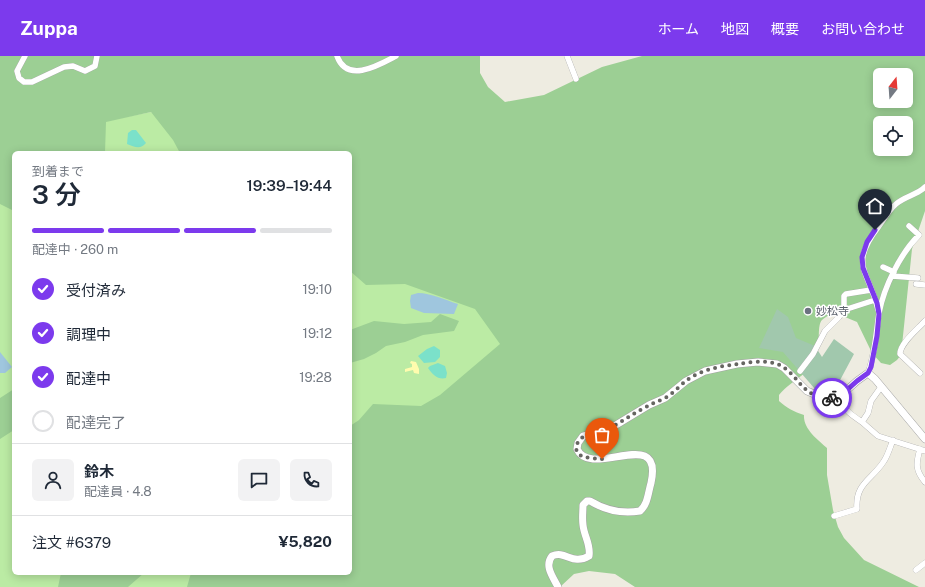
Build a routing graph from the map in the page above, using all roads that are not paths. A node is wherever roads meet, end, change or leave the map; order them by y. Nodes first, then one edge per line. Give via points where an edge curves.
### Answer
1 (25, 56) edge
2 (97, 56) edge
3 (337, 56) edge
4 (396, 56) edge
5 (567, 56) edge
6 (576, 80) dead end
7 (925, 187) edge
8 (909, 226) dead end
9 (883, 267) dead end
10 (893, 274) junction
11 (918, 278) dead end
12 (916, 284) dead end
13 (925, 285) edge
14 (872, 290) junction
15 (875, 300) junction
16 (844, 310) junction
17 (879, 314) junction
18 (925, 321) edge
19 (800, 371) dead end
20 (868, 373) junction
21 (920, 373) dead end
22 (881, 387) junction
23 (845, 390) junction
24 (862, 422) junction
25 (925, 439) edge
26 (893, 440) junction
27 (923, 450) edge
28 (925, 482) edge
29 (834, 516) dead end
30 (925, 563) edge
31 (916, 570) dead end
32 (558, 587) edge

1 - 2 street via 17,71 19,78 24,82 32,82 64,67 73,66 84,70 94,66
3 - 4 street via 342,67 349,70 370,69
5 - 6 street
7 - 14 street via 895,205 867,242 862,257 863,268
8 - 10 street via 919,235 900,258
9 - 10 street
10 - 11 street
10 - 17 street
12 - 13 street
14 - 15 street
14 - 16 street via 846,294
15 - 16 street
15 - 17 street
16 - 19 street via 825,332
17 - 20 street via 877,336
18 - 21 street via 903,344 900,352
20 - 22 street
20 - 23 street
22 - 24 street via 871,401
22 - 25 street
23 - 24 street via 842,406
23 - 32 street via 838,398 824,398 807,391 777,364 737,364 694,376 665,398 611,428 584,436 577,449 584,458 602,459 640,454 652,462 653,474 646,504 640,511 612,511 590,501 585,502 583,525 589,545 589,556 578,561 560,554 552,556 549,562 550,571
24 - 26 street via 878,436
26 - 27 street
26 - 29 street via 884,461 862,485 856,498 857,509
27 - 28 street via 916,463
30 - 31 street

